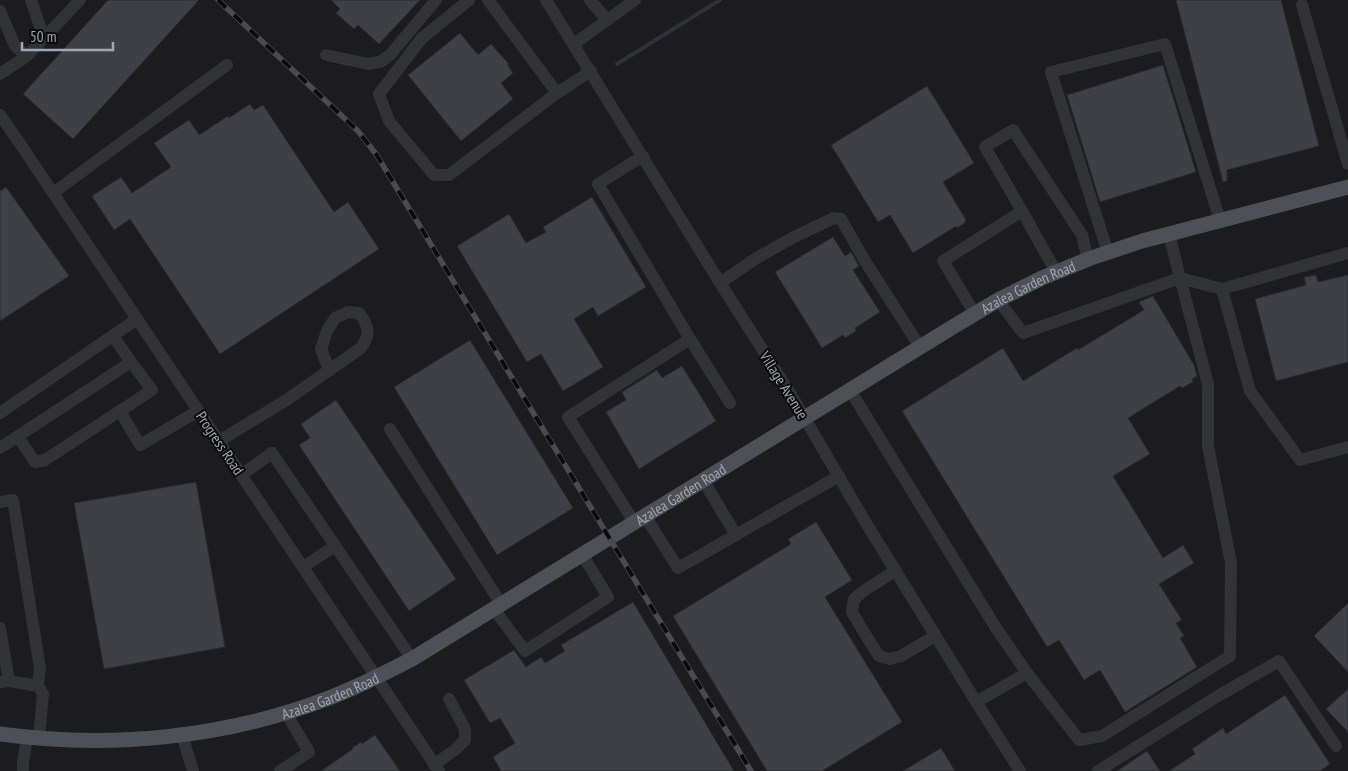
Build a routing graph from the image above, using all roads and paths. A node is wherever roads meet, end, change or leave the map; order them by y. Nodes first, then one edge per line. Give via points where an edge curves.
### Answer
1 (31, 0) edge
2 (436, 0) edge
3 (469, 0) edge
4 (488, 0) edge
5 (546, 0) edge
6 (590, 0) edge
7 (635, 0) edge
8 (77, 1) edge
9 (1302, 4) dead end
10 (0, 11) edge
11 (608, 20) junction
12 (44, 38) junction
13 (574, 44) junction
14 (326, 55) dead end
15 (28, 56) junction
16 (227, 65) dead end
17 (590, 71) junction
18 (0, 74) edge
19 (557, 93) junction
20 (0, 115) edge
21 (643, 156) junction
22 (1348, 164) edge
23 (1348, 187) edge
24 (53, 193) junction
25 (1022, 211) junction
26 (1220, 220) junction
27 (1169, 234) junction
28 (1108, 252) junction
29 (1348, 253) edge
30 (1088, 260) junction
31 (1056, 272) junction
32 (1180, 278) junction
33 (720, 283) junction
34 (1222, 290) junction
35 (998, 300) junction
36 (975, 314) junction
37 (137, 319) junction
38 (113, 336) junction
39 (690, 339) junction
40 (920, 347) junction
41 (131, 362) junction
42 (329, 370) junction
43 (850, 390) junction
44 (730, 402) dead end
45 (120, 411) junction
46 (198, 411) junction
47 (0, 413) edge
48 (805, 418) junction
49 (390, 429) dead end
50 (18, 437) junction
51 (219, 441) junction
52 (1348, 447) edge
53 (0, 448) edge
54 (241, 474) junction
55 (838, 476) junction
56 (703, 480) junction
57 (0, 502) edge
58 (639, 519) junction
59 (736, 535) junction
60 (335, 546) junction
61 (582, 554) junction
62 (303, 567) junction
63 (895, 571) junction
64 (497, 606) junction
65 (0, 628) edge
66 (935, 636) junction
67 (412, 659) junction
68 (1027, 674) junction
69 (376, 678) junction
70 (4, 681) edge
71 (38, 686) junction
72 (449, 699) dead end
73 (976, 702) junction
74 (286, 712) junction
75 (0, 734) edge
76 (182, 735) junction
77 (33, 738) junction
78 (1336, 746) dead end
79 (436, 768) edge
80 (23, 771) edge
81 (193, 771) edge
82 (280, 771) edge
83 (1020, 771) edge
84 (1098, 771) edge

1 - 12 street
2 - 14 street via 390,56 380,62 368,64
3 - 19 street via 422,38 380,94 389,121 434,175 449,175
4 - 19 street
5 - 13 street, Village Avenue
6 - 11 street
7 - 11 street
8 - 12 street
9 - 22 street
10 - 15 street via 15,46
11 - 13 street
12 - 15 street
13 - 17 street, Village Avenue
15 - 18 street
16 - 24 street
17 - 19 street
17 - 21 street, Village Avenue
20 - 24 street, Progress Road
21 - 33 street, Village Avenue
21 - 39 street via 598,184
23 - 26 main road, Azalea Garden Road
24 - 37 street, Progress Road
25 - 30 street via 985,147 1013,130 1082,235
25 - 31 street
25 - 36 street via 943,260
26 - 27 main road, Azalea Garden Road
26 - 28 street via 1165,44 1051,72
27 - 28 main road, Azalea Garden Road
27 - 32 street
28 - 30 main road, Azalea Garden Road
29 - 34 street
30 - 31 main road, Azalea Garden Road
31 - 35 main road, Azalea Garden Road
32 - 34 street
32 - 35 street via 1023,333
32 - 68 street via 1208,384 1208,446 1232,563 1230,656 1102,736 1079,740
33 - 40 street via 792,238 834,218 841,219
33 - 48 street, Village Avenue
34 - 52 street via 1250,391 1300,460
35 - 36 main road, Azalea Garden Road
36 - 40 main road, Azalea Garden Road
37 - 38 street
37 - 46 street, Progress Road
38 - 41 street
38 - 47 street
39 - 44 street
39 - 58 street via 568,417
40 - 43 main road, Azalea Garden Road
41 - 45 street via 152,390
41 - 50 street
42 - 42 street via 361,348 367,340 368,330 359,313 348,312 335,318 327,331 321,349
42 - 51 street
43 - 48 main road, Azalea Garden Road
43 - 68 street
45 - 46 street via 140,445
45 - 50 street via 45,460 35,462
46 - 51 street, Progress Road
48 - 55 street, Village Avenue
48 - 56 main road, Azalea Garden Road
49 - 64 street
50 - 53 street
51 - 54 street, Progress Road
54 - 60 street via 272,453
54 - 62 street, Progress Road
55 - 59 street
55 - 63 street, Village Avenue
56 - 58 main road, Azalea Garden Road
56 - 59 street
57 - 71 street via 13,500 40,668
58 - 59 street via 678,568
58 - 61 main road, Azalea Garden Road
60 - 62 street
60 - 67 street
61 - 64 main road, Azalea Garden Road
61 - 64 street via 608,597 525,651
62 - 69 street, Progress Road
63 - 66 street, Village Avenue
63 - 66 street via 854,600 852,612 865,634 879,656 890,659
64 - 67 main road, Azalea Garden Road
65 - 70 street
66 - 73 street, Village Avenue
67 - 69 main road, Azalea Garden Road
68 - 73 street
69 - 74 main road, Azalea Garden Road
69 - 79 street, Progress Road
70 - 71 street
71 - 77 street via 43,694
72 - 79 street via 465,729 465,740
73 - 83 street, Village Avenue
74 - 76 main road, Azalea Garden Road
74 - 82 street via 308,752
75 - 77 main road, Azalea Garden Road
76 - 77 main road, Azalea Garden Road via 139,740
76 - 81 street
77 - 80 street
78 - 84 street via 1279,661

